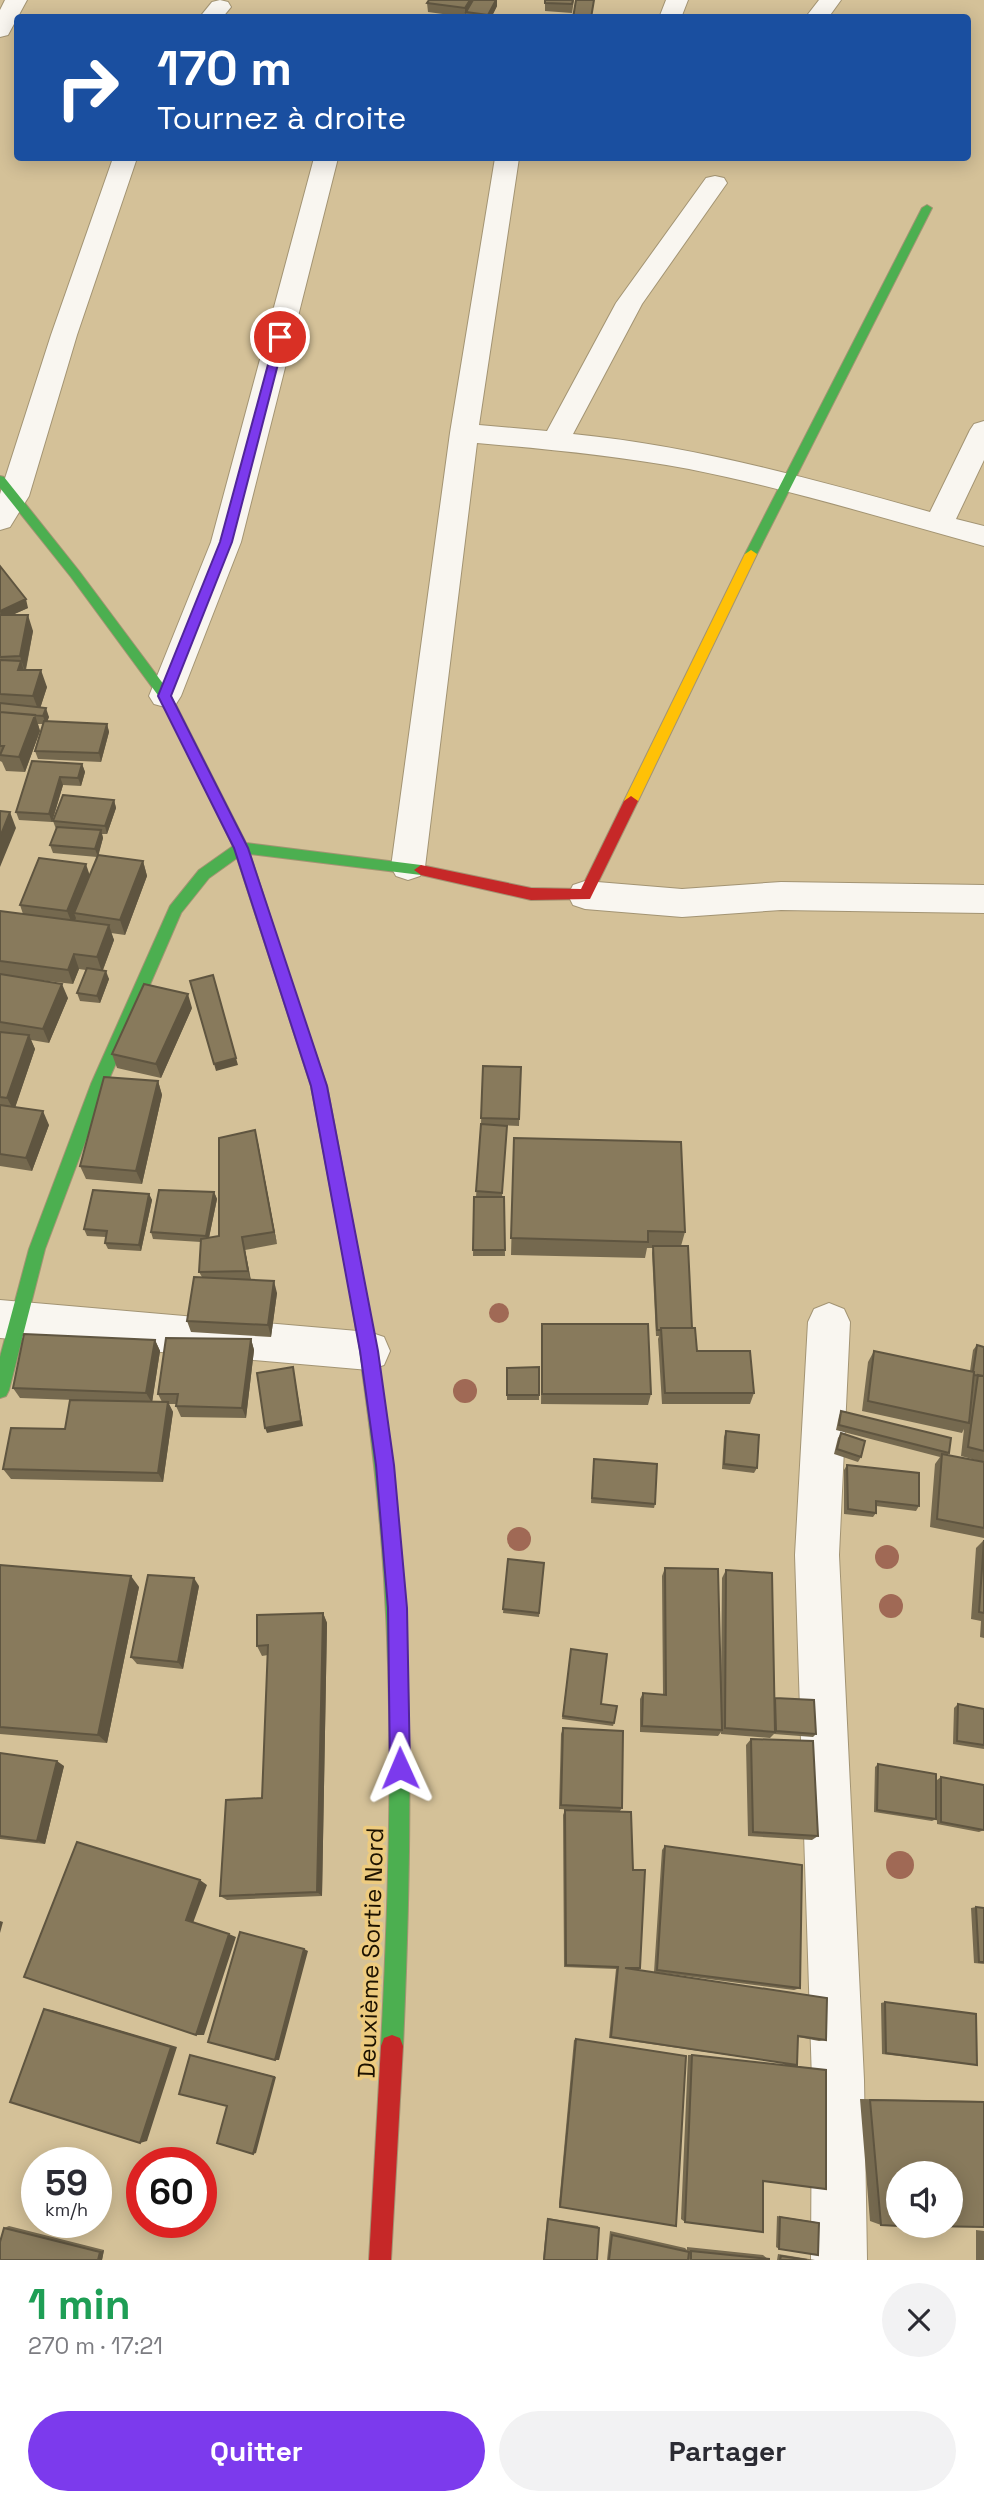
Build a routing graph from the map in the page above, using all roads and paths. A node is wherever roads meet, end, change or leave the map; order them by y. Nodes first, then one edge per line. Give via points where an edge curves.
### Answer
1 (16, 0) edge
2 (830, 0) edge
3 (819, 14) edge
4 (0, 30) edge
5 (124, 161) edge
6 (325, 161) edge
7 (507, 161) edge
8 (715, 183) dead end
9 (927, 208) dead end
10 (984, 430) edge
11 (464, 433) junction
12 (556, 440) junction
13 (786, 482) junction
14 (5, 499) edge
15 (939, 524) junction
16 (984, 536) edge
17 (165, 696) junction
18 (241, 848) junction
19 (408, 867) junction
20 (585, 895) junction
21 (984, 899) edge
22 (8, 1320) edge
23 (829, 1322) dead end
24 (369, 1351) junction
25 (0, 1390) edge
26 (380, 2260) edge
27 (839, 2260) edge

1 - 4 street
2 - 3 street
5 - 14 street
6 - 17 street via 226,542
7 - 11 street
8 - 12 street via 629,303
9 - 13 street
10 - 15 street
11 - 12 street
11 - 19 street
12 - 13 street via 650,453
13 - 15 street
13 - 20 street
14 - 17 street, Deuxième Sortie Nord
15 - 16 street
17 - 18 street, Deuxième Sortie Nord
18 - 19 street
18 - 22 street via 204,874 175,910 99,1084
18 - 24 street, Deuxième Sortie Nord via 319,1086
19 - 20 street via 531,894
20 - 21 street via 682,904 780,896
22 - 24 street
22 - 25 street
23 - 27 street via 817,1555 838,2080
24 - 26 street, Deuxième Sortie Nord via 385,1465 397,1608 400,1768

